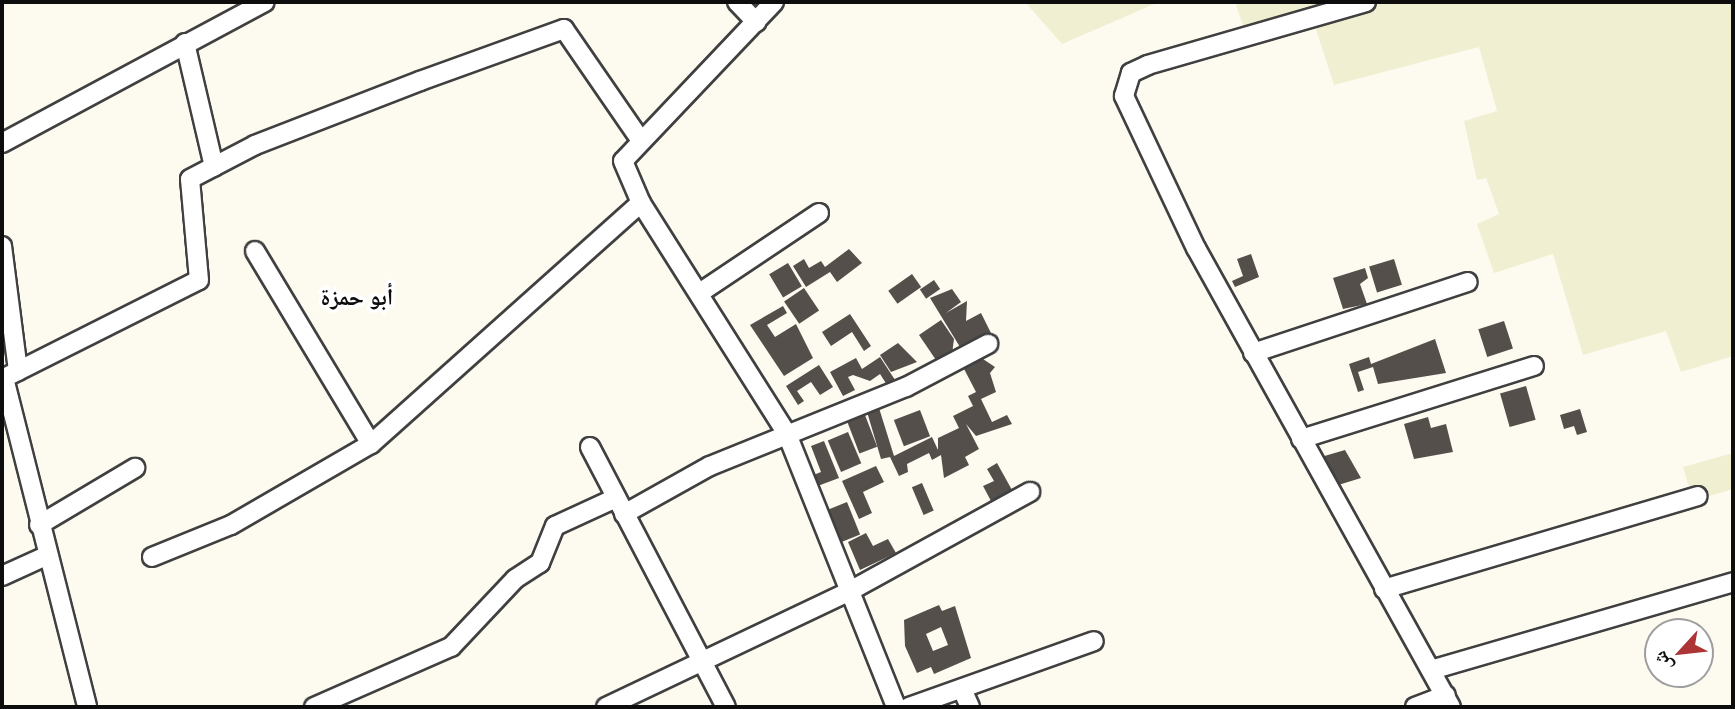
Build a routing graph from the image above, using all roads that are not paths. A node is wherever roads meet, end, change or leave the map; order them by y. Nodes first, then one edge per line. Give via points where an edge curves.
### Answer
1 (265, 2) edge
2 (737, 2) edge
3 (774, 2) edge
4 (1366, 2) edge
5 (756, 22) junction
6 (185, 43) junction
7 (639, 139) junction
8 (2, 143) edge
9 (214, 167) junction
10 (641, 203) junction
11 (819, 214) dead end
12 (2, 246) edge
13 (255, 251) dead end
14 (1468, 282) dead end
15 (701, 292) junction
16 (988, 344) dead end
17 (1253, 353) junction
18 (1534, 366) dead end
19 (8, 376) edge
20 (787, 434) junction
21 (1301, 439) junction
22 (371, 444) junction
23 (590, 447) dead end
24 (135, 468) dead end
25 (1030, 492) dead end
26 (1698, 496) dead end
27 (620, 506) junction
28 (39, 525) junction
29 (46, 556) junction
30 (152, 556) dead end
31 (2, 576) edge
32 (1733, 582) edge
33 (1384, 589) junction
34 (848, 592) junction
35 (1094, 641) dead end
36 (700, 661) junction
37 (1431, 670) junction
38 (962, 689) junction
39 (1449, 701) edge
40 (88, 707) edge
41 (314, 707) edge
42 (606, 707) edge
43 (726, 707) edge
44 (896, 707) edge
45 (909, 707) edge
46 (970, 707) edge
47 (1415, 707) edge

1 - 6 street
2 - 5 street
3 - 5 street
4 - 17 street via 1147,65 1124,83 1131,114
5 - 7 street
6 - 8 street
6 - 9 street
7 - 9 street via 564,29 255,145
7 - 10 street via 623,161
9 - 19 street via 190,179 199,280
10 - 15 street
10 - 22 street
11 - 15 street
12 - 19 street
13 - 22 street
14 - 17 street
15 - 20 street
16 - 20 street via 906,387
17 - 21 street
18 - 21 street
19 - 28 street
20 - 27 street
20 - 34 street
21 - 33 street
22 - 30 street via 231,525
23 - 27 street
24 - 28 street
25 - 34 street
26 - 33 street
27 - 36 street
27 - 41 street via 555,526 540,563 515,579 451,647
28 - 29 street
29 - 31 street
29 - 40 street
32 - 37 street
33 - 37 street
34 - 36 street
34 - 44 street
35 - 38 street
36 - 42 street
36 - 43 street
37 - 39 street
38 - 45 street
38 - 46 street
39 - 47 street

